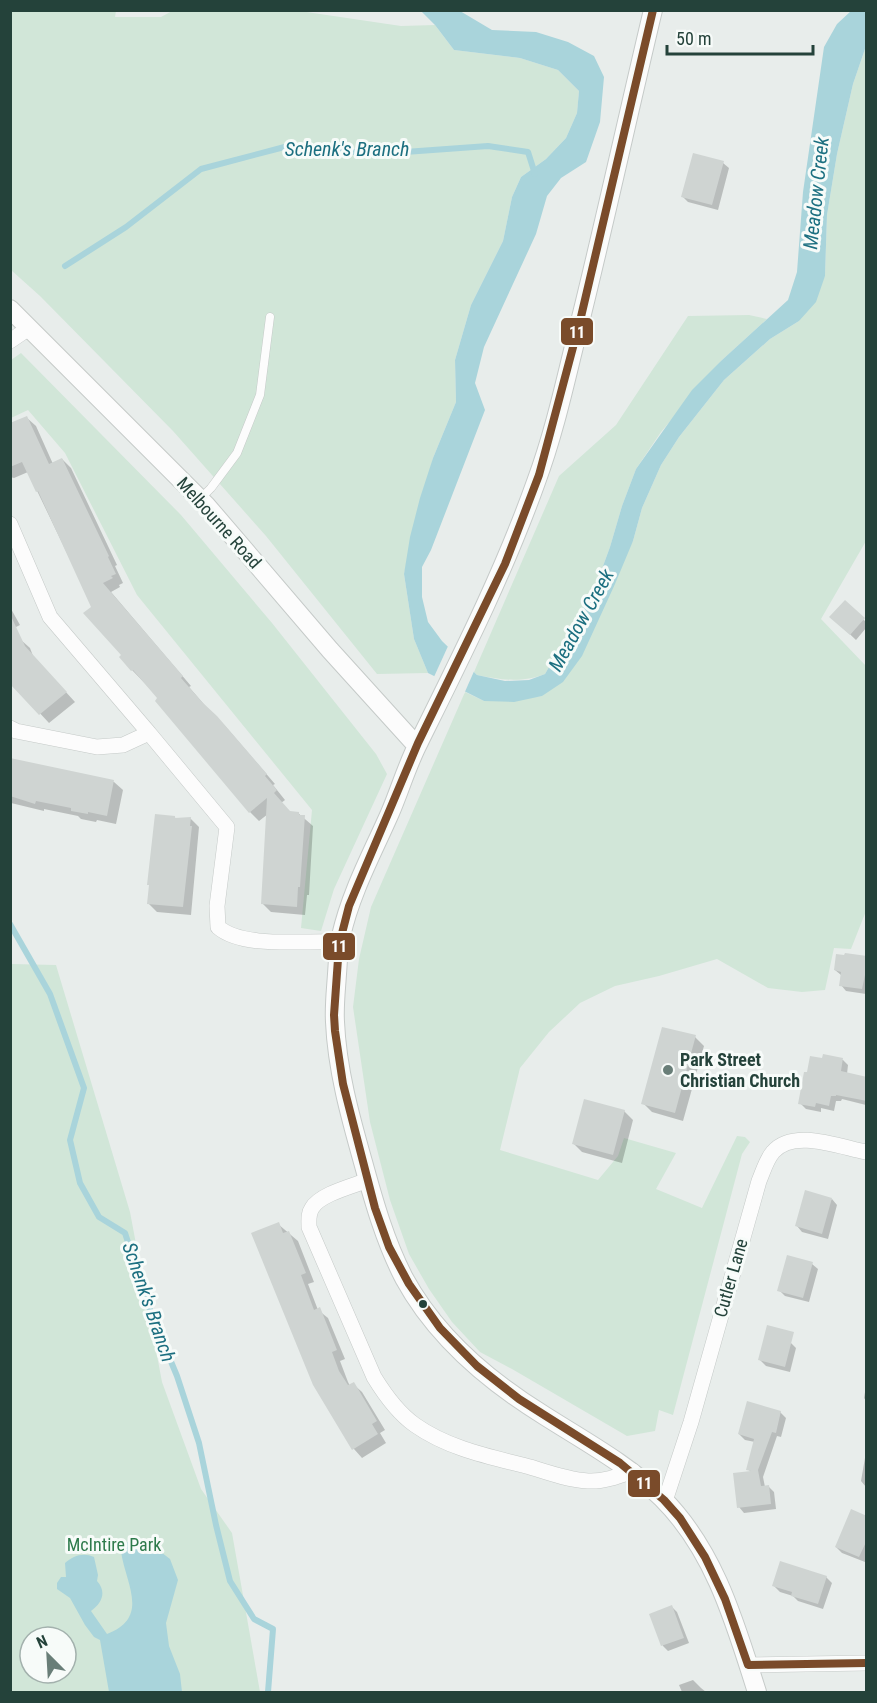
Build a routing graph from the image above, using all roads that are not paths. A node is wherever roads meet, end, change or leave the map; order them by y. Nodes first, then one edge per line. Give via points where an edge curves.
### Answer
1 (650, 13) edge
2 (10, 309) edge
3 (270, 317) dead end
4 (29, 328) junction
5 (10, 340) edge
6 (200, 499) junction
7 (10, 524) edge
8 (10, 728) edge
9 (149, 733) junction
10 (417, 746) junction
11 (340, 942) junction
12 (867, 1152) edge
13 (368, 1180) junction
14 (633, 1471) junction
15 (665, 1501) junction
16 (867, 1663) edge
17 (748, 1665) junction
18 (757, 1692) edge

1 - 10 street via 538,479 486,605
2 - 4 street, Melbourne Road
3 - 6 lane via 260,395 237,453
4 - 5 street
4 - 6 street, Melbourne Road
6 - 10 street, Melbourne Road
7 - 9 street via 50,617
8 - 9 street via 97,747 123,745
9 - 11 street via 227,827 218,927 226,934 250,941
10 - 11 street via 352,896
11 - 13 street via 334,1019 339,1058
12 - 15 street, Cutler Lane via 802,1139 781,1145 769,1158
13 - 14 street via 390,1249 433,1322 493,1381
13 - 14 street via 320,1199 312,1207 309,1227 374,1377 402,1414 456,1447 569,1478 589,1481
14 - 15 street
15 - 17 street via 712,1567
16 - 17 street
17 - 18 street

